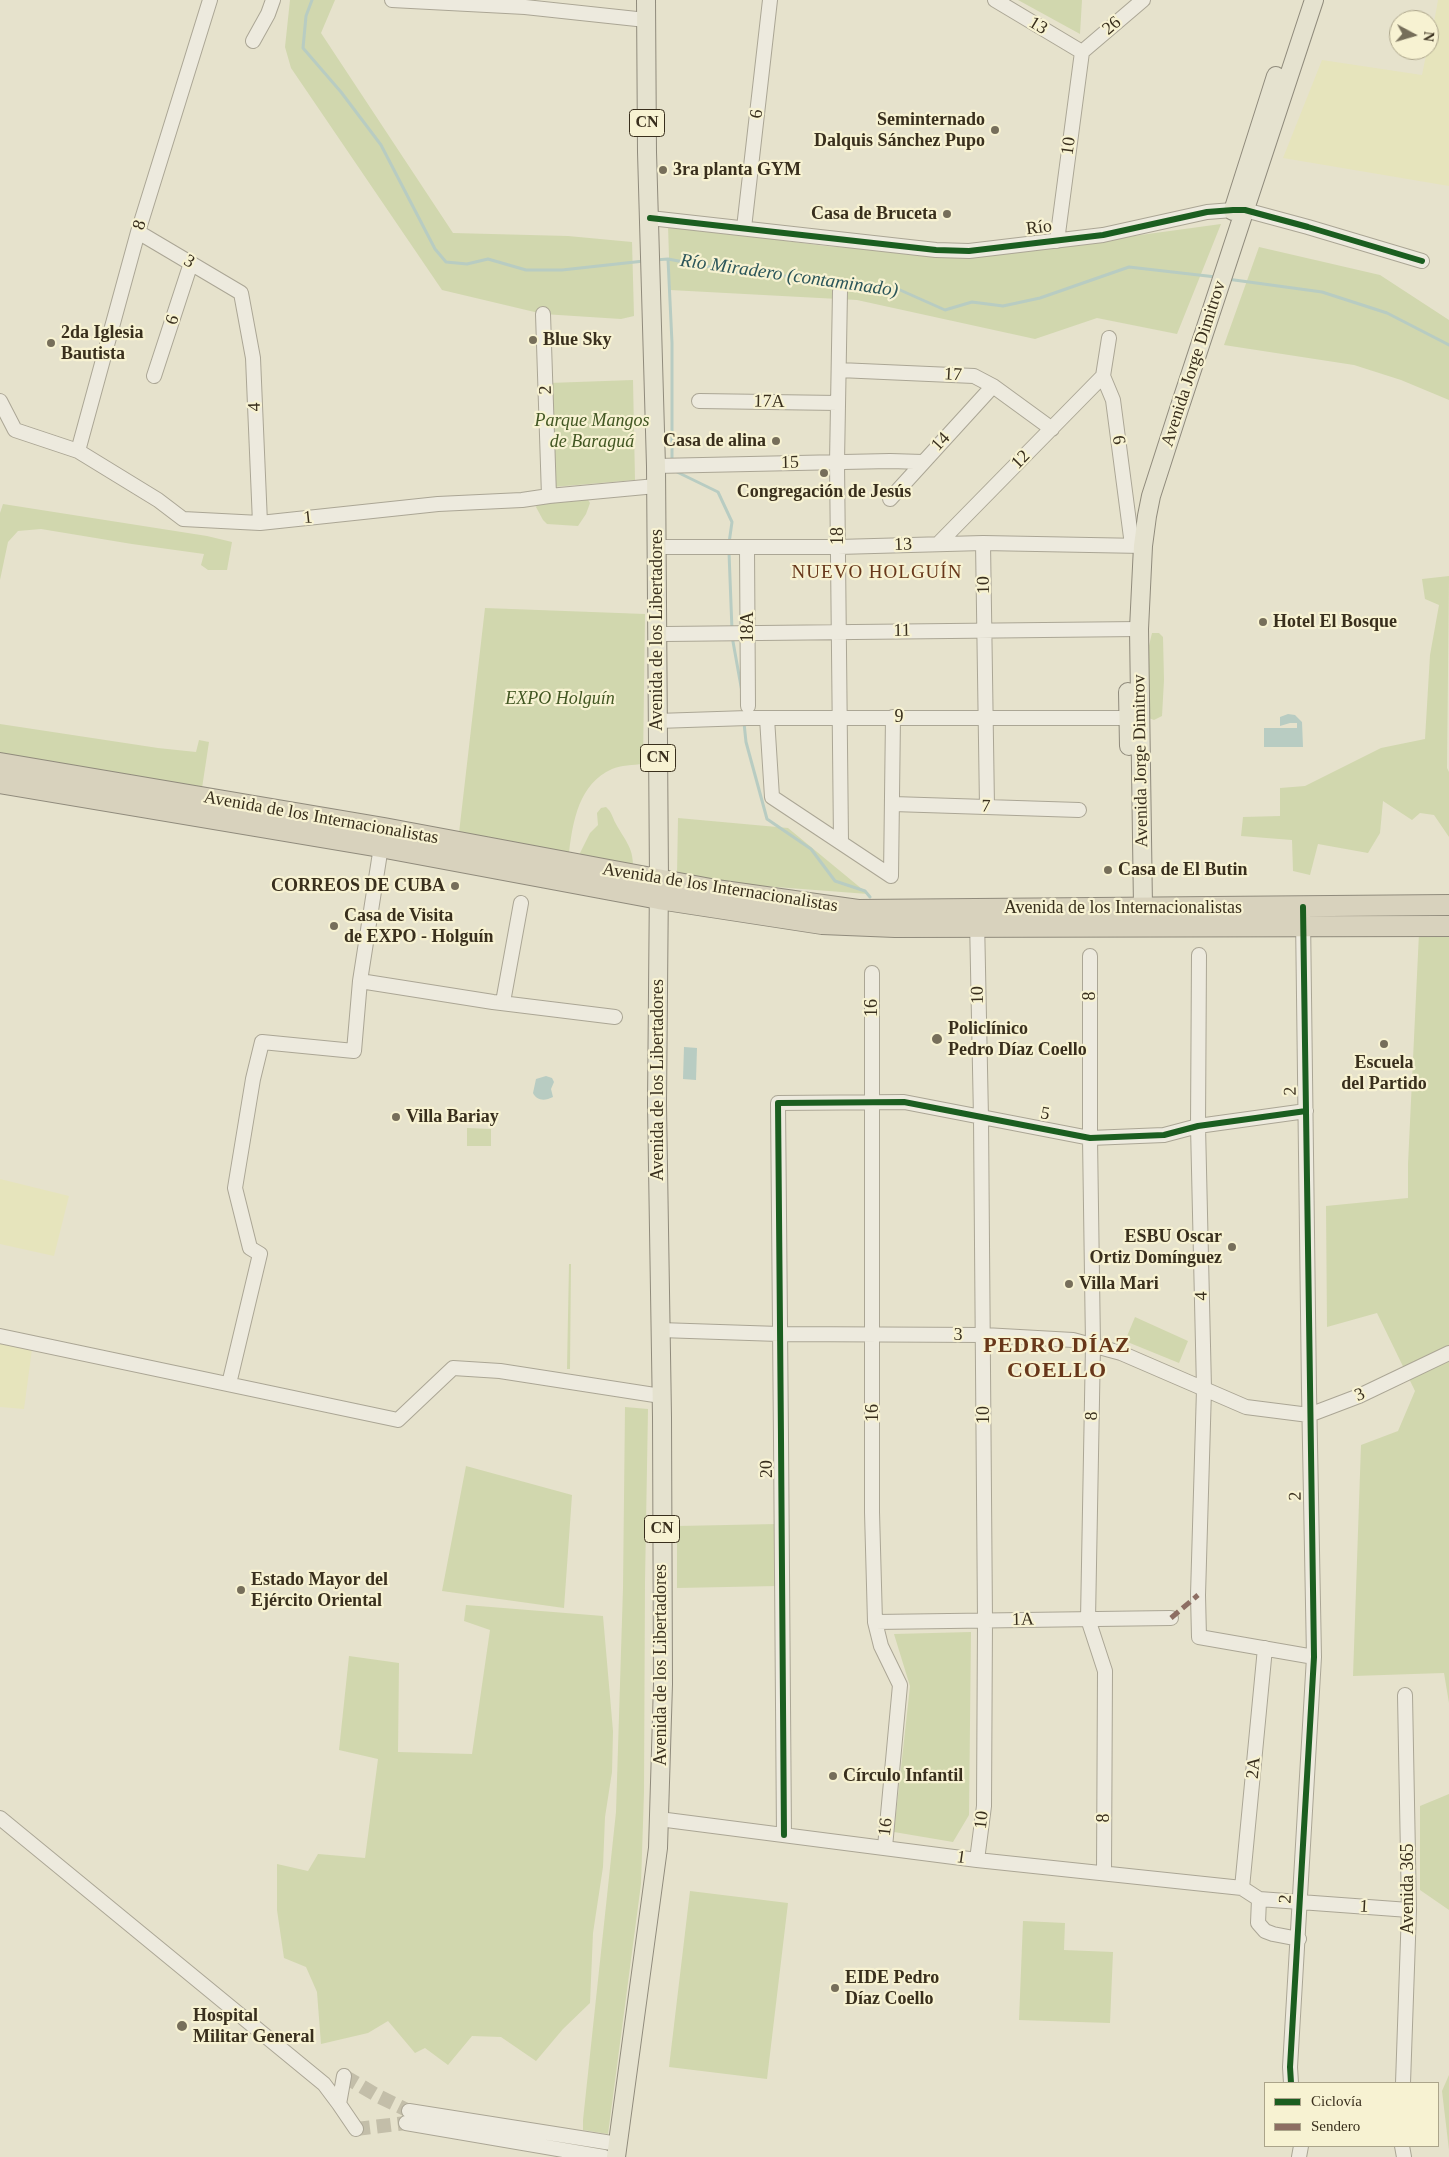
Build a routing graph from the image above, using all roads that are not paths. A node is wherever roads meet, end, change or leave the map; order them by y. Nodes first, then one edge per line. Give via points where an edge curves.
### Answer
1 (210, 0) edge
2 (273, 0) edge
3 (392, 0) edge
4 (646, 0) edge
5 (770, 0) edge
6 (995, 0) edge
7 (1143, 0) edge
8 (1302, 0) edge
9 (1314, 0) edge
10 (525, 4) edge
11 (646, 20) junction
12 (253, 41) dead end
13 (1082, 52) junction
14 (1239, 210) junction
15 (650, 218) junction
16 (744, 228) junction
17 (138, 232) junction
18 (1057, 241) junction
19 (1422, 261) dead end
20 (191, 264) junction
21 (840, 291) dead end
22 (241, 293) joint
23 (543, 314) dead end
24 (1109, 338) dead end
25 (839, 370) junction
26 (154, 376) dead end
27 (1103, 376) junction
28 (993, 386) junction
29 (0, 401) edge
30 (699, 402) dead end
31 (838, 403) junction
32 (1052, 429) junction
33 (78, 451) junction
34 (837, 462) junction
35 (923, 462) junction
36 (656, 466) junction
37 (656, 486) junction
38 (549, 496) junction
39 (890, 499) dead end
40 (260, 523) junction
41 (983, 543) junction
42 (938, 544) junction
43 (1138, 546) junction
44 (662, 547) dead end
45 (838, 547) junction
46 (747, 548) junction
47 (1134, 629) junction
48 (985, 630) junction
49 (838, 632) junction
50 (748, 633) junction
51 (665, 634) dead end
52 (748, 706) dead end
53 (840, 717) junction
54 (893, 717) junction
55 (767, 718) junction
56 (986, 718) junction
57 (1134, 718) junction
58 (657, 721) junction
59 (0, 762) edge
60 (0, 783) edge
61 (893, 804) junction
62 (987, 807) junction
63 (1079, 810) dead end
64 (382, 837) junction
65 (841, 841) junction
66 (659, 889) junction
67 (521, 903) dead end
68 (1449, 905) edge
69 (1303, 906) junction
70 (1137, 913) junction
71 (977, 918) junction
72 (1449, 926) edge
73 (1304, 927) junction
74 (1198, 955) dead end
75 (1090, 956) dead end
76 (872, 973) dead end
77 (360, 981) junction
78 (504, 1002) junction
79 (615, 1017) dead end
80 (872, 1102) junction
81 (778, 1103) joint
82 (1306, 1111) junction
83 (981, 1118) junction
84 (1198, 1126) junction
85 (1090, 1138) junction
86 (660, 1330) junction
87 (779, 1334) junction
88 (873, 1334) junction
89 (984, 1335) junction
90 (0, 1336) edge
91 (1093, 1345) junction
92 (1449, 1353) edge
93 (229, 1384) junction
94 (1204, 1389) junction
95 (661, 1396) junction
96 (1309, 1415) junction
97 (1171, 1618) dead end
98 (1088, 1619) junction
99 (985, 1620) junction
100 (875, 1622) junction
101 (1265, 1648) junction
102 (1314, 1657) junction
103 (1406, 1695) dead end
104 (0, 1818) edge
105 (659, 1819) junction
106 (784, 1835) junction
107 (884, 1847) junction
108 (978, 1860) junction
109 (1104, 1873) junction
110 (1242, 1888) junction
111 (1260, 1899) junction
112 (1301, 1903) junction
113 (1409, 1910) junction
114 (1299, 1939) junction
115 (344, 2076) dead end
116 (1292, 2082) edge
117 (1403, 2082) edge
118 (339, 2104) junction
119 (356, 2129) dead end
120 (617, 2150) edge
121 (604, 2157) edge

1 - 17 street, 8
2 - 12 street
3 - 10 street
4 - 11 main road, Avenida de los Libertadores / CN
5 - 16 street, 6
6 - 13 street, 13
7 - 13 street, 26
8 - 14 main road, Avenida Jorge Dimitrov
9 - 14 main road, Avenida Jorge Dimitrov
10 - 11 street
11 - 15 main road, Avenida de los Libertadores / CN
13 - 18 street, 10
14 - 18 street, Río via 1206,212 1103,235
14 - 19 street, Río
14 - 43 main road, Avenida Jorge Dimitrov via 1140,495
15 - 16 street, Río
15 - 36 main road, Avenida de los Libertadores / CN
16 - 18 street, Río via 969,251
17 - 20 street, 3
17 - 33 street, 8
20 - 22 street, 3
20 - 26 street, 6
21 - 25 street, 18
22 - 40 street, 4 via 253,358
23 - 38 street, 2
24 - 27 street
25 - 28 street, 17 via 968,375
25 - 31 street, 18
27 - 32 street, 12
27 - 43 street, 6 via 1113,400
28 - 32 street, 17
28 - 35 street, 14
29 - 33 street, 1 via 15,430
30 - 31 street, 17A
31 - 34 street, 18
32 - 42 street, 12
33 - 40 street, 1 via 183,519
34 - 35 street, 15
34 - 36 street, 15
34 - 45 street, 18
35 - 39 street, 14
36 - 37 main road, Avenida de los Libertadores / CN
37 - 38 street, 1
37 - 58 main road, Avenida de los Libertadores / CN
38 - 40 street, 1
41 - 42 street, 13
41 - 43 street, 13
41 - 48 street, 10
42 - 45 street, 13
43 - 47 main road, Avenida Jorge Dimitrov
44 - 46 street, 13
45 - 46 street, 13
45 - 49 street, 18
46 - 50 street, 18A
47 - 48 street, 11
47 - 57 main road, Avenida Jorge Dimitrov
48 - 49 street, 11
48 - 56 street, 10
49 - 50 street, 11
49 - 53 street, 18
50 - 51 street, 11
50 - 52 street, 18A
53 - 54 street, 9
53 - 55 street, 9
53 - 65 street, 18
54 - 56 street, 9
54 - 61 street
55 - 58 street, 9
55 - 65 street via 770,794
56 - 57 street, 9
56 - 62 street, 10
57 - 70 main road, Avenida Jorge Dimitrov
58 - 66 main road, Avenida de los Libertadores / CN
59 - 64 highway, Avenida de los Internacionalistas
60 - 64 highway, Avenida de los Internacionalistas
61 - 62 street, 7
61 - 65 street via 891,876
62 - 63 street, 7
64 - 66 highway, Avenida de los Internacionalistas
64 - 77 street
66 - 71 highway, Avenida de los Internacionalistas via 822,924 889,927
66 - 86 main road, Avenida de los Libertadores / CN
67 - 78 street
68 - 69 highway, Avenida de los Internacionalistas
69 - 70 highway, Avenida de los Internacionalistas
69 - 73 street, 2
70 - 71 highway, Avenida de los Internacionalistas
70 - 73 highway, Avenida de los Internacionalistas
71 - 83 street, 10
72 - 73 highway, Avenida de los Internacionalistas
73 - 82 street, 2
74 - 84 street, 4
75 - 85 street, 8
76 - 80 street, 16
77 - 78 street
77 - 93 street via 354,1051 262,1042 235,1188 250,1248 260,1254
78 - 79 street
80 - 81 street, 5
80 - 83 street, 5 via 904,1102
80 - 88 street, 16
81 - 87 street, 20
82 - 84 street, 5
82 - 96 street, 2
83 - 85 street, 5
83 - 89 street, 10
84 - 85 street, 5 via 1164,1135
84 - 94 street, 4
85 - 91 street, 8
86 - 87 street, 3
86 - 95 main road, Avenida de los Libertadores / CN
87 - 88 street, 3
87 - 106 street, 20
88 - 89 street, 3
88 - 100 street, 16
89 - 91 street, 3 via 1073,1340
89 - 99 street, 10
90 - 93 street
91 - 94 street, 3 via 1121,1353
91 - 98 street, 8
92 - 96 street, 3
93 - 95 street via 398,1420 453,1368 500,1371
94 - 96 street, 3 via 1246,1407
94 - 101 street, 4 via 1199,1637
95 - 105 main road, Avenida de los Libertadores / CN via 663,1684
96 - 102 street, 2
97 - 98 street, 1A
98 - 99 street, 1A
98 - 109 street, 8 via 1105,1671
99 - 100 street, 1A
99 - 108 street, 10 via 984,1806
100 - 107 street, 16 via 880,1646 900,1685
101 - 102 street
101 - 110 street, 2A
102 - 112 street, 2
103 - 113 street, Avenida 365
104 - 118 street via 324,2084
105 - 106 street, 1
105 - 120 main road, Avenida de los Libertadores / CN via 658,1848
106 - 107 street, 1
107 - 108 street, 1
108 - 109 street, 1
109 - 110 street, 1
110 - 111 street, 1
111 - 112 street, 1
111 - 114 street via 1258,1923 1265,1931
112 - 113 street, 1
112 - 114 street, 2
113 - 117 street, Avenida 365
114 - 116 street, 2 via 1290,2067
115 - 118 street
118 - 119 street
120 - 121 street via 408,2117

